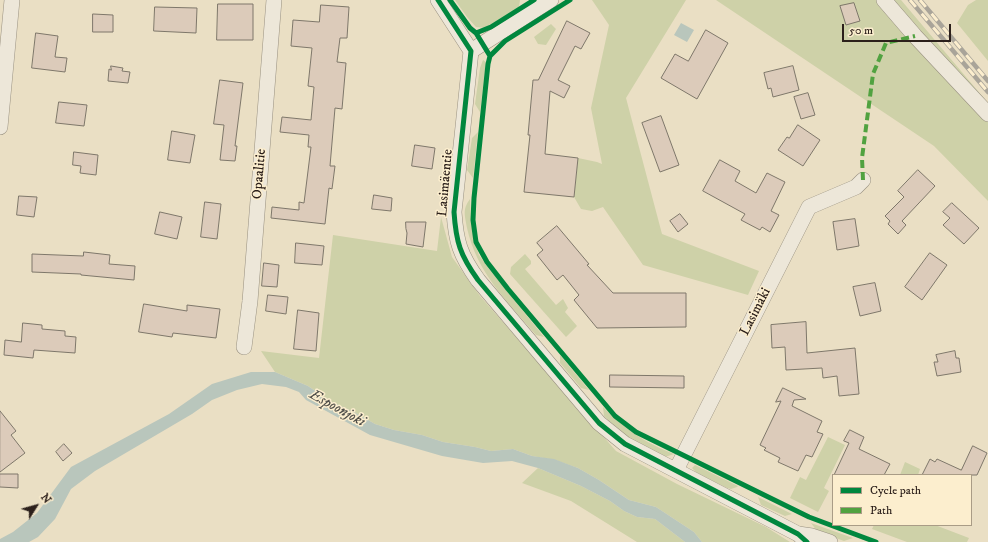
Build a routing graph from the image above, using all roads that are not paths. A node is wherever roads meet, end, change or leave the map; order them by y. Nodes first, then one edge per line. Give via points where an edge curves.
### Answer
1 (12, 0) edge
2 (274, 0) edge
3 (438, 0) edge
4 (552, 0) edge
5 (884, 0) edge
6 (471, 51) junction
7 (988, 114) edge
8 (0, 127) edge
9 (863, 180) dead end
10 (244, 347) dead end
11 (676, 470) junction
12 (803, 538) edge
13 (830, 542) edge

1 - 8 street
2 - 10 street, Opaalitie via 250,301
3 - 6 street
4 - 6 street
5 - 7 street
6 - 11 street, Lasimäentie via 454,212 459,248 478,280 599,423 625,444
9 - 11 street, Lasimäki via 856,187 810,207
11 - 12 street, Lasimäentie
12 - 13 street, Lasimäentie via 812,536

